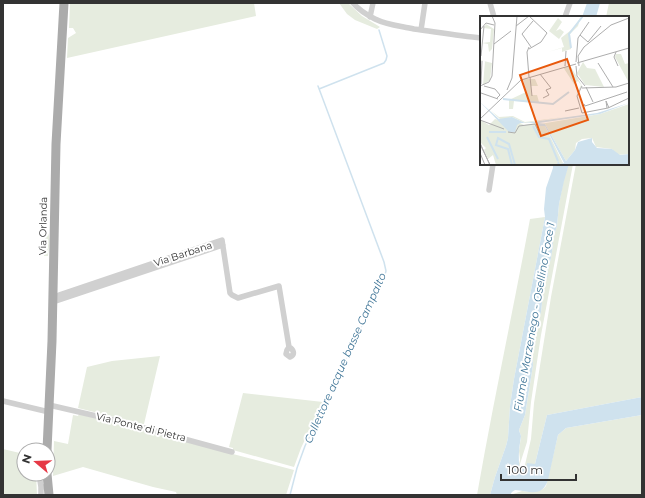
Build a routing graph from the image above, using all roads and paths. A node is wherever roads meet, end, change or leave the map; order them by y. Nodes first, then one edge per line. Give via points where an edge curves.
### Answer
1 (64, 3) edge
2 (353, 3) edge
3 (373, 3) edge
4 (425, 3) edge
5 (490, 3) edge
6 (570, 3) edge
7 (494, 16) edge
8 (565, 16) edge
9 (370, 17) junction
10 (422, 30) junction
11 (480, 38) edge
12 (493, 165) edge
13 (489, 190) dead end
14 (53, 299) junction
15 (289, 347) dead end
16 (3, 401) edge
17 (49, 409) junction
18 (48, 442) edge
19 (232, 452) dead end
20 (46, 490) edge
21 (41, 495) edge

1 - 14 main road, Via Orlanda via 56,144
2 - 9 street
3 - 9 street
4 - 10 street
5 - 7 street
6 - 8 street
9 - 10 street via 389,24
10 - 11 street
12 - 13 street
14 - 15 street, Via Barbana via 223,245 232,296 238,298 279,286
14 - 17 main road, Via Orlanda
16 - 17 street, Via Ponte di Pietra
17 - 18 main road, Via Orlanda
17 - 19 street, Via Ponte di Pietra via 71,410
20 - 21 street

